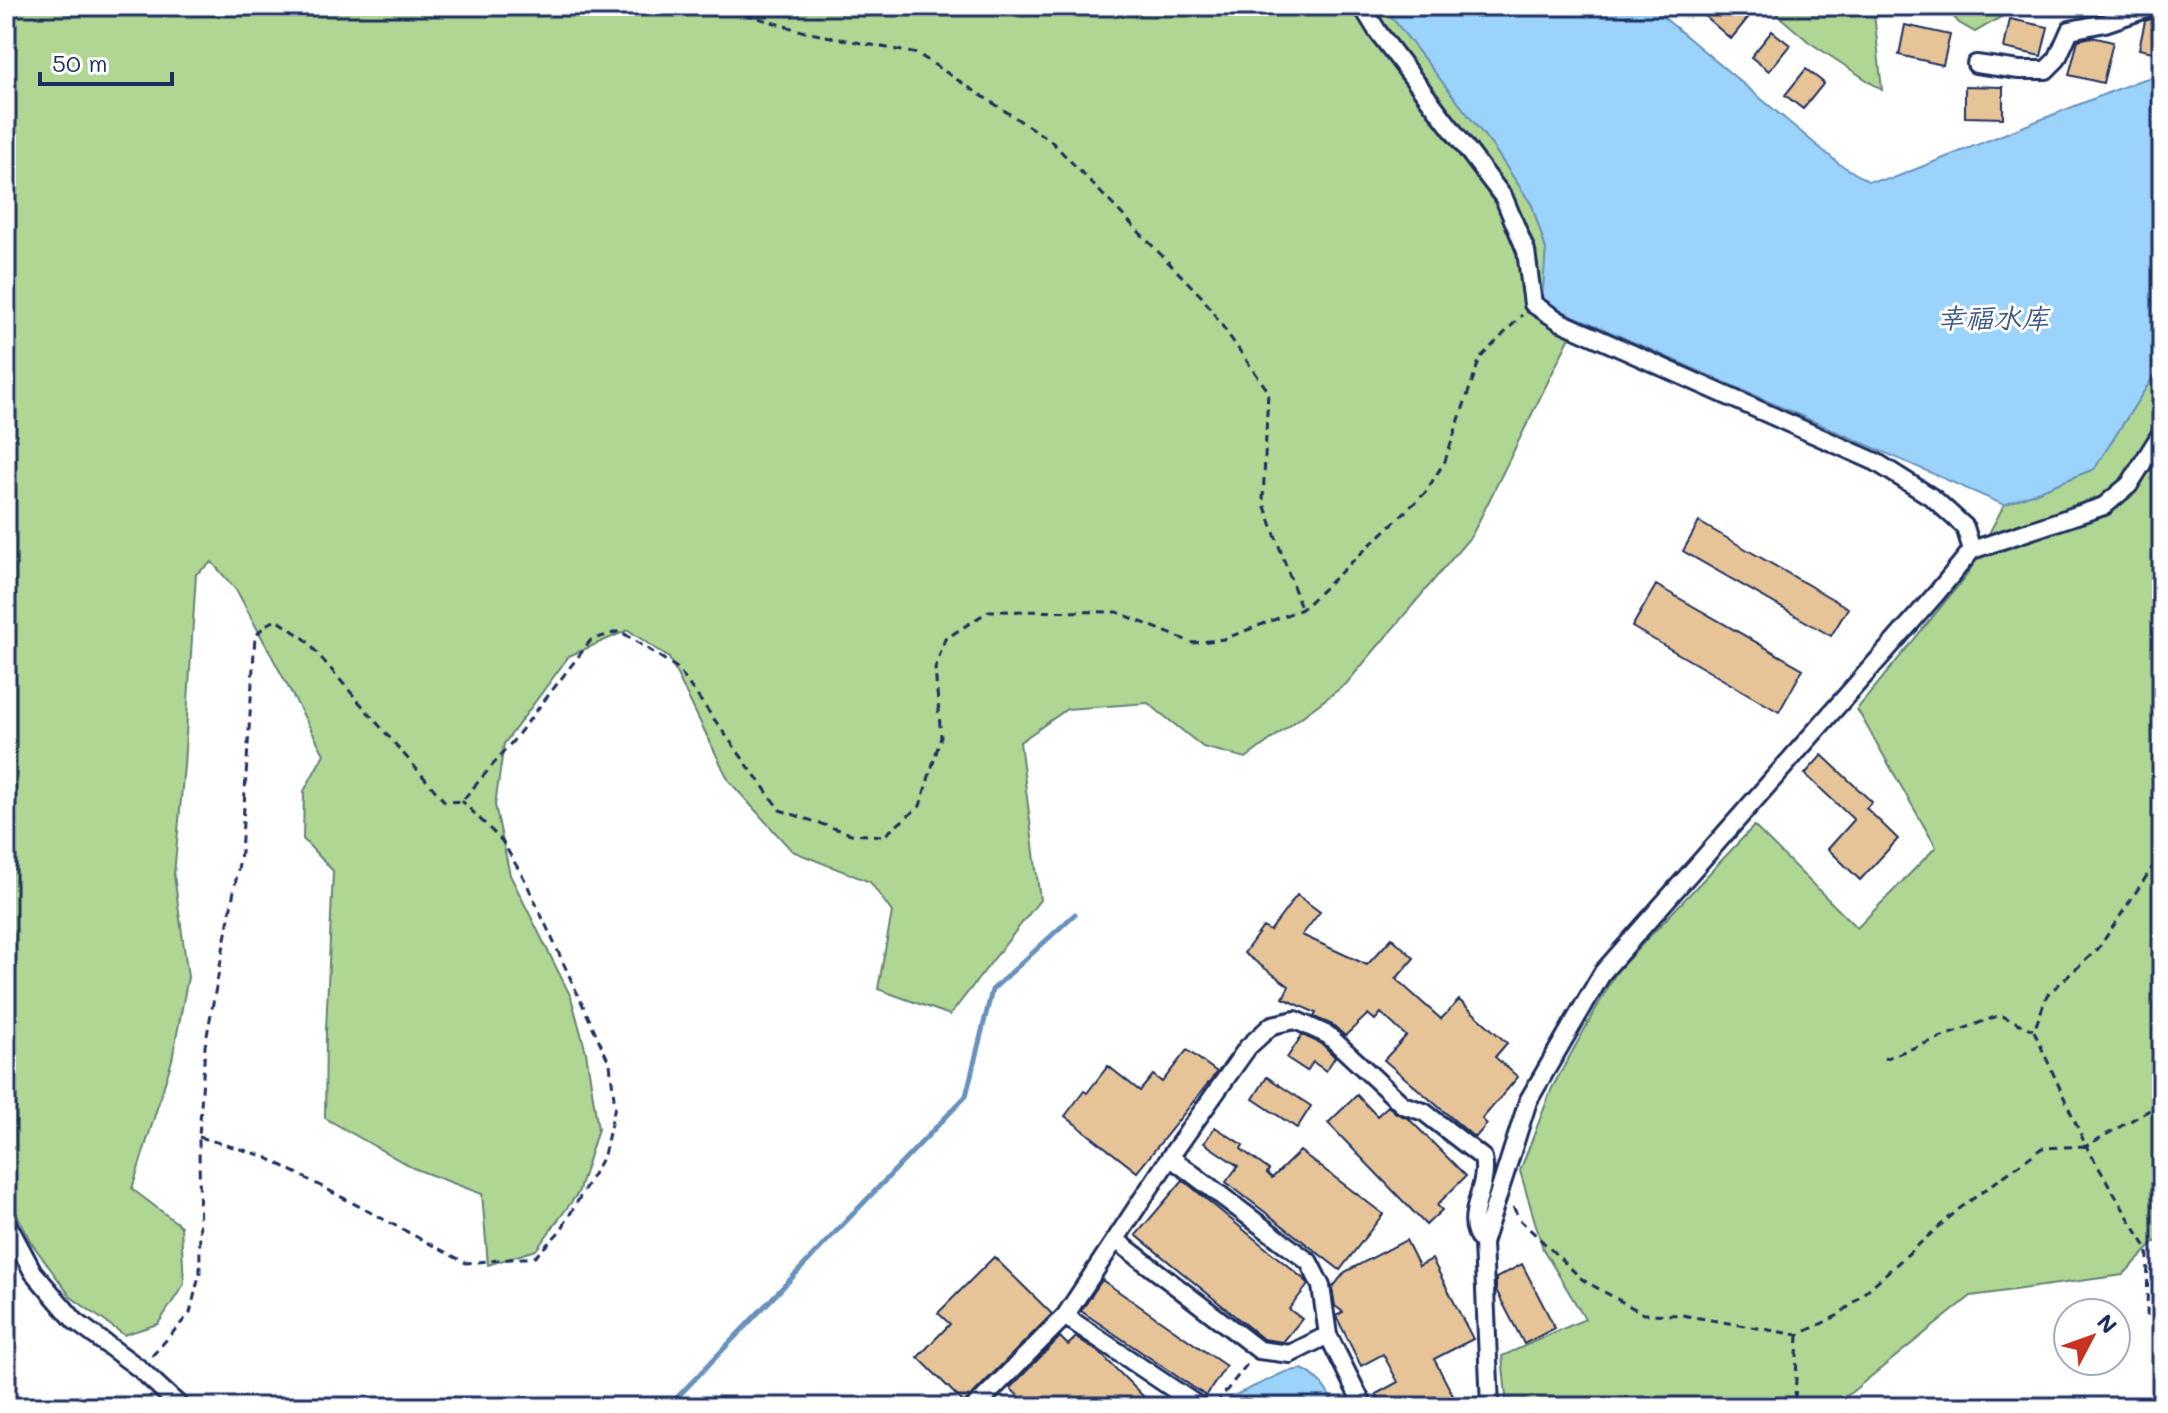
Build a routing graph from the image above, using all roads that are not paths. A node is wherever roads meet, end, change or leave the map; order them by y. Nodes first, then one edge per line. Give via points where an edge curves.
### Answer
1 (1362, 6) edge
2 (2155, 6) edge
3 (1976, 64) dead end
4 (2162, 432) edge
5 (1972, 550) junction
6 (1170, 1157) junction
7 (6, 1221) edge
8 (1116, 1240) junction
9 (1483, 1243) junction
10 (1065, 1316) junction
11 (1328, 1335) junction
12 (181, 1407) edge
13 (975, 1407) edge
14 (1200, 1407) edge
15 (1364, 1407) edge
16 (1490, 1407) edge

1 - 5 street via 1504,198 1526,251 1533,304 1561,322 1876,462 1955,517 1965,527
2 - 3 street via 2070,30 2046,70
4 - 5 street via 2129,485 2104,506
5 - 9 street via 1603,972 1528,1101
6 - 8 street
6 - 9 street via 1248,1047 1272,1025 1295,1020 1328,1035 1403,1105 1424,1112 1483,1158 1487,1173 1472,1223
6 - 11 street via 1309,1262 1321,1286
7 - 12 street via 33,1272 75,1321
8 - 10 street
8 - 11 street via 1259,1350 1290,1354
9 - 16 street
10 - 13 street
10 - 14 street
11 - 15 street

